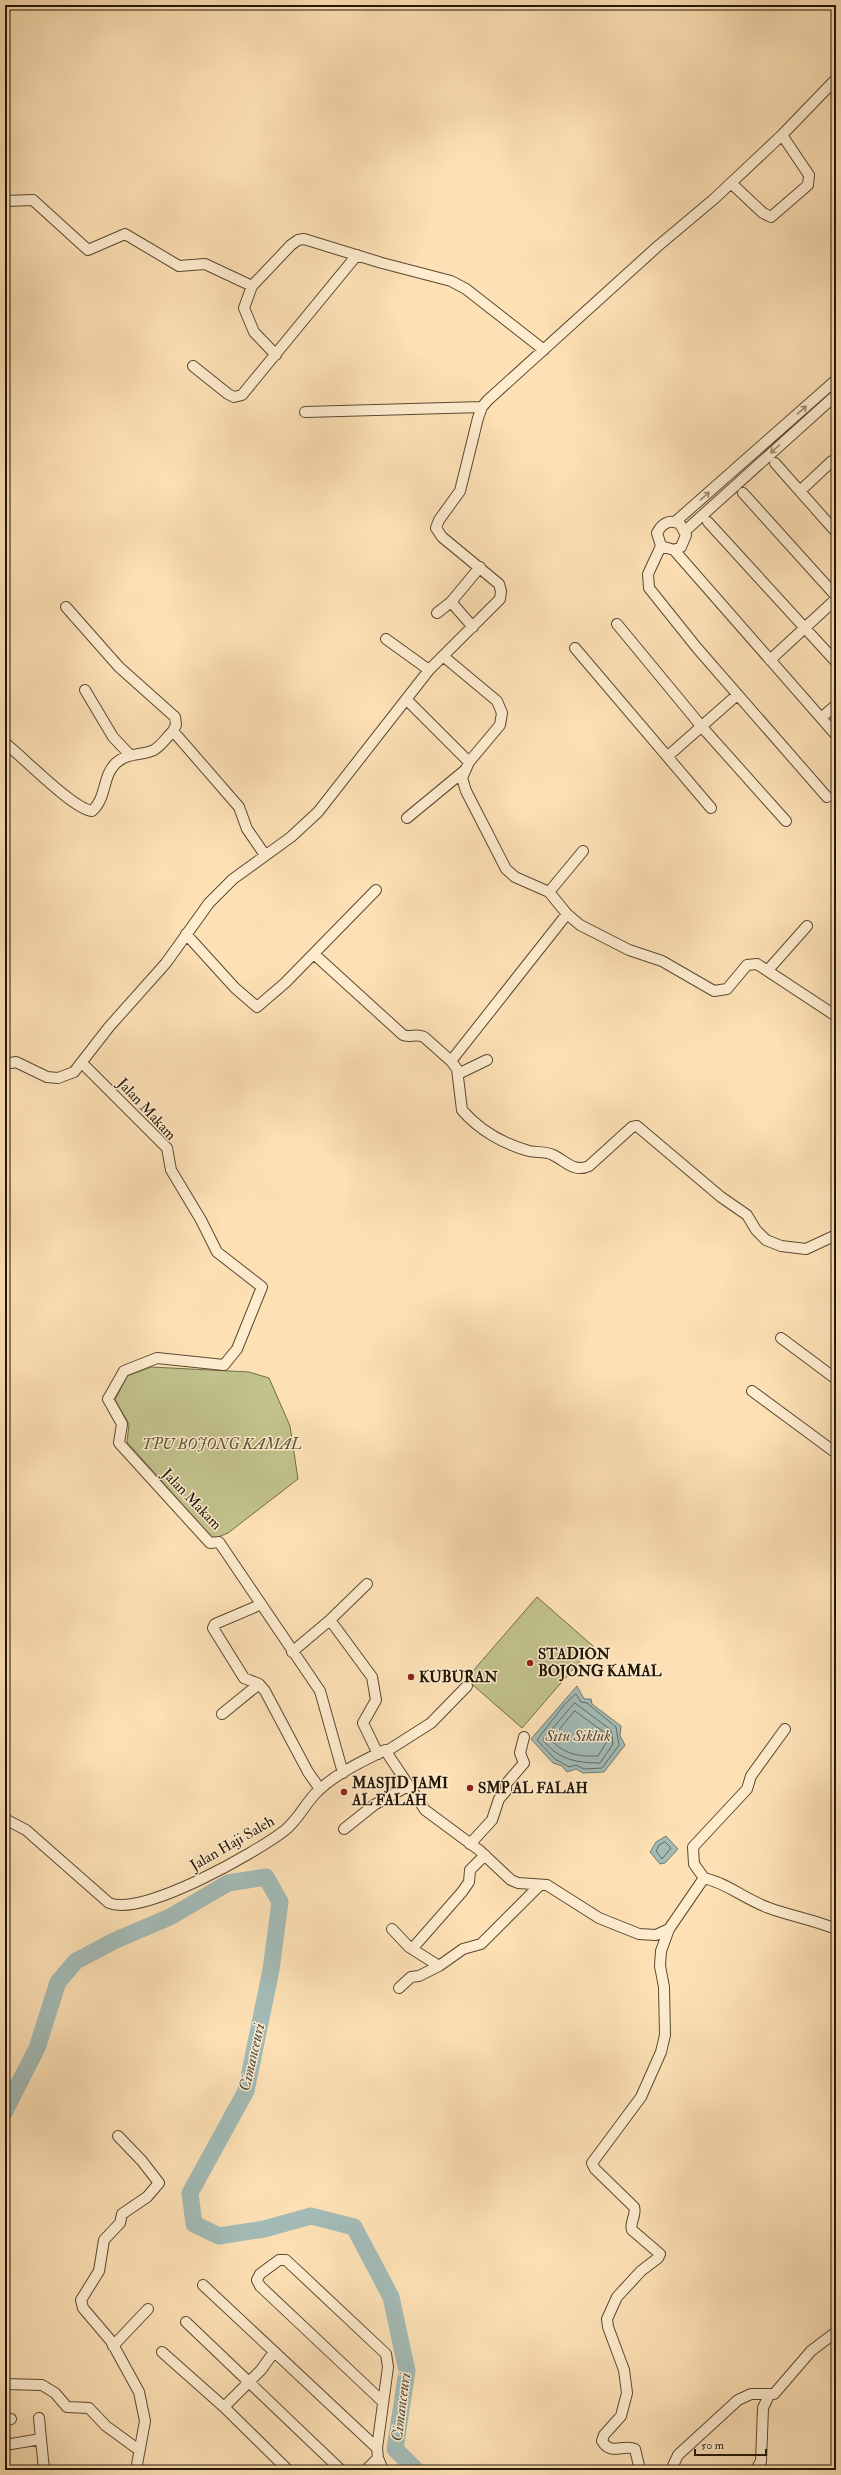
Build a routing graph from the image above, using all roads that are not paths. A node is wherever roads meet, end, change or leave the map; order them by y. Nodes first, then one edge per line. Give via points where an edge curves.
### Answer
1 (836, 79) edge
2 (782, 135) junction
3 (731, 183) junction
4 (5, 201) edge
5 (357, 255) junction
6 (252, 286) junction
7 (544, 350) junction
8 (276, 355) junction
9 (193, 366) dead end
10 (836, 380) edge
11 (836, 395) edge
12 (482, 407) junction
13 (305, 412) dead end
14 (775, 463) dead end
15 (836, 466) edge
16 (800, 491) junction
17 (743, 493) dead end
18 (675, 522) junction
19 (708, 522) dead end
20 (685, 531) junction
21 (836, 532) edge
22 (661, 546) junction
23 (674, 550) junction
24 (480, 567) junction
25 (836, 598) edge
26 (451, 602) junction
27 (66, 607) dead end
28 (436, 613) dead end
29 (617, 624) dead end
30 (473, 627) junction
31 (804, 628) junction
32 (386, 639) dead end
33 (575, 648) dead end
34 (443, 656) junction
35 (770, 660) junction
36 (836, 662) edge
37 (429, 670) junction
38 (85, 690) dead end
39 (738, 694) junction
40 (407, 700) junction
41 (836, 705) edge
42 (821, 718) junction
43 (702, 727) junction
44 (173, 731) junction
45 (836, 735) edge
46 (5, 743) edge
47 (130, 755) junction
48 (668, 756) junction
49 (466, 766) junction
50 (827, 797) dead end
51 (711, 808) dead end
52 (407, 818) dead end
53 (786, 821) dead end
54 (583, 851) dead end
55 (265, 855) junction
56 (376, 890) dead end
57 (549, 892) junction
58 (566, 914) junction
59 (807, 926) dead end
60 (186, 934) junction
61 (314, 954) junction
62 (768, 970) junction
63 (836, 1016) edge
64 (487, 1060) dead end
65 (451, 1061) junction
66 (82, 1063) junction
67 (5, 1064) edge
68 (458, 1074) junction
69 (836, 1235) edge
70 (781, 1338) dead end
71 (836, 1378) edge
72 (752, 1391) dead end
73 (836, 1453) edge
74 (367, 1584) dead end
75 (255, 1607) dead end
76 (330, 1620) junction
77 (292, 1652) junction
78 (259, 1684) junction
79 (467, 1686) dead end
80 (222, 1714) dead end
81 (785, 1729) dead end
82 (524, 1737) dead end
83 (382, 1752) junction
84 (343, 1773) junction
85 (408, 1786) junction
86 (320, 1789) junction
87 (5, 1819) edge
88 (344, 1829) dead end
89 (470, 1844) junction
90 (485, 1855) junction
91 (704, 1878) junction
92 (540, 1885) junction
93 (392, 1929) dead end
94 (669, 1929) junction
95 (836, 1929) edge
96 (412, 1949) junction
97 (439, 1966) junction
98 (399, 1988) dead end
99 (118, 2136) dead end
100 (203, 2285) dead end
101 (148, 2309) dead end
102 (186, 2322) dead end
103 (836, 2332) edge
104 (113, 2346) junction
105 (162, 2352) dead end
106 (274, 2352) junction
107 (250, 2381) junction
108 (5, 2384) edge
109 (769, 2395) junction
110 (382, 2401) junction
111 (224, 2407) junction
112 (39, 2418) dead end
113 (41, 2439) junction
114 (5, 2445) edge
115 (139, 2450) junction
116 (377, 2453) junction
117 (44, 2470) edge
118 (136, 2470) edge
119 (288, 2470) edge
120 (341, 2470) edge
121 (366, 2470) edge
122 (383, 2470) edge
123 (640, 2470) edge
124 (671, 2470) edge
125 (756, 2470) edge

1 - 2 street
2 - 3 street
2 - 3 street via 809,175 808,185 771,217 763,213
3 - 7 street
4 - 6 street via 33,200 88,250 125,234 179,266 205,264
5 - 6 street via 312,240 298,240
5 - 7 street via 458,284
5 - 8 street
6 - 8 street via 244,308 246,317 254,332
7 - 12 street
8 - 9 street via 247,392 239,397 228,394
18 -> 10 street
11 -> 20 street
12 - 13 street
12 - 24 street via 463,483 456,499 439,520 436,528 442,537
14 - 16 street
15 - 16 street via 832,462
16 - 21 street
17 - 25 street
18 - 20 street
18 - 22 street via 666,522 659,528 657,537
19 - 31 street
20 - 23 street via 684,543
22 - 23 street
22 - 39 street via 648,574 649,588
23 - 35 street
24 - 26 street
24 - 30 street via 499,584 501,596
25 - 31 street
26 - 28 street
26 - 30 street
27 - 44 street via 119,667 175,718 176,725
29 - 43 street
30 - 34 street
31 - 35 street
31 - 36 street
32 - 37 street
33 - 48 street
34 - 37 street
34 - 49 street via 496,701 502,713 500,725
35 - 42 street
37 - 40 street
38 - 47 street via 112,736
39 - 43 street
39 - 50 street
40 - 49 street
40 - 55 street via 318,812 291,837
41 - 42 street
42 - 45 street
43 - 48 street
43 - 53 street
44 - 47 street via 153,750
44 - 55 street via 239,807 247,829
46 - 47 street via 69,800 92,811 102,799 110,770 117,762
48 - 51 street
49 - 52 street
49 - 57 street via 463,784 506,869 515,877
54 - 57 street
55 - 60 street via 233,879 209,903
56 - 61 street
57 - 58 street
58 - 62 street via 580,925 629,950 662,961 714,992 727,989 747,965 757,964
58 - 65 street
59 - 62 street
60 - 61 street via 235,988 257,1007
60 - 66 street via 166,964 109,1027
61 - 65 street via 403,1035 407,1037 419,1034
62 - 63 street
64 - 68 street
65 - 68 street
66 - 67 street via 74,1072 58,1078 46,1077 16,1062
66 - 77 street, Jalan Makam via 167,1148 171,1170 217,1252 262,1287 237,1349 224,1365 157,1358 124,1371 108,1399 122,1424 119,1443 210,1543 219,1542
68 - 69 street via 462,1110 486,1131 513,1146 553,1155 575,1168 584,1169 632,1127 637,1126 721,1197 747,1215 766,1240 780,1246 806,1249
70 - 71 street
72 - 73 street
74 - 76 street
75 - 78 street via 215,1624 213,1628 244,1678
76 - 77 street
76 - 83 street via 372,1677 376,1700 363,1723
77 - 84 street, Jalan Makam via 320,1691
78 - 80 street
78 - 86 street via 270,1699 302,1762
79 - 83 street, Jalan Haji Saleh via 431,1723
81 - 91 street via 751,1776 747,1789 693,1847 694,1864
82 - 89 street via 520,1753 524,1763 506,1784 506,1791 499,1799 492,1820
83 - 84 street, Jalan Haji Saleh
83 - 85 street
84 - 86 street, Jalan Haji Saleh
85 - 88 street via 374,1805
85 - 89 street via 425,1810
86 - 87 street, Jalan Haji Saleh via 291,1825 236,1860 186,1887 146,1901 117,1905 100,1896 26,1830
89 - 90 street
90 - 92 street via 511,1880
90 - 96 street via 470,1870 469,1882 462,1892
91 - 94 street
91 - 95 street via 718,1882 770,1908
92 - 94 street via 552,1887 599,1918 639,1934 656,1935
92 - 97 street via 481,1944 457,1952
93 - 96 street
94 - 123 street via 660,1959 664,1993 664,2044 641,2097 592,2163 634,2207 636,2213 630,2226 632,2230 660,2254 617,2297 607,2319 624,2370 627,2393 621,2416 604,2435 602,2441 614,2450 635,2449
96 - 97 street
97 - 98 street via 411,1977
99 - 104 street via 159,2183 147,2197 122,2214 120,2223 104,2240 99,2271 82,2297 83,2308
100 - 106 street
101 - 104 street
102 - 107 street
103 - 109 street via 811,2352 778,2390
104 - 115 street via 135,2383 144,2409 144,2431
105 - 111 street
106 - 107 street
106 - 116 street
107 - 111 street
107 - 120 street
108 - 115 street via 33,2383 50,2388 62,2404 71,2408 89,2408 106,2426
109 - 124 street via 751,2394 738,2400 678,2455
109 - 125 street via 763,2408 761,2461
110 - 110 street via 388,2367 385,2353 286,2260 279,2260 260,2274 257,2280 260,2286
110 - 116 street
111 - 119 street
112 - 113 street
113 - 114 street
113 - 117 street
115 - 118 street
116 - 121 street
116 - 122 street

